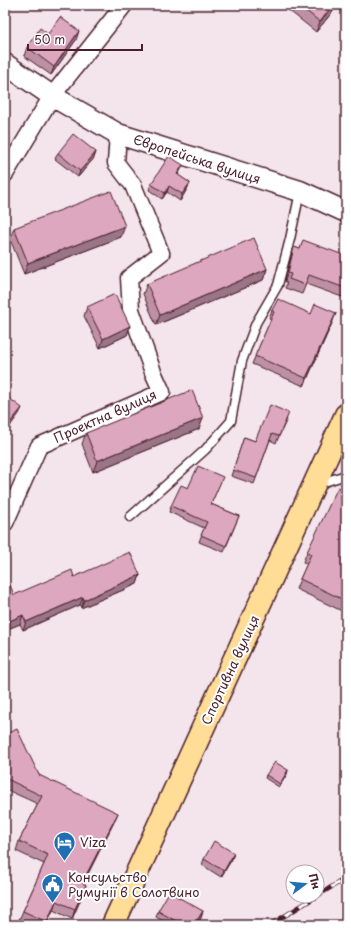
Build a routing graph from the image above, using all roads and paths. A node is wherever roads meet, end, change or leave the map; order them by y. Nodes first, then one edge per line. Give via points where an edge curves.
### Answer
1 (124, 5) edge
2 (5, 64) edge
3 (52, 96) junction
4 (118, 134) junction
5 (5, 174) edge
6 (300, 192) junction
7 (346, 212) edge
8 (346, 415) edge
9 (346, 475) edge
10 (314, 485) junction
11 (130, 517) dead end
12 (5, 523) edge
13 (113, 925) edge

1 - 3 street
2 - 3 street, Європейська вулиця
3 - 4 street, Європейська вулиця
3 - 5 street
4 - 6 street, Європейська вулиця
4 - 12 street, Проектна вулиця via 116,163 133,185 161,253 129,278 131,310 162,392 39,446
6 - 7 street, Європейська вулиця
6 - 11 lane via 278,285 256,323 242,361 231,421 205,450
8 - 10 main road, Спортивна вулиця
9 - 10 lane
10 - 13 main road, Спортивна вулиця

